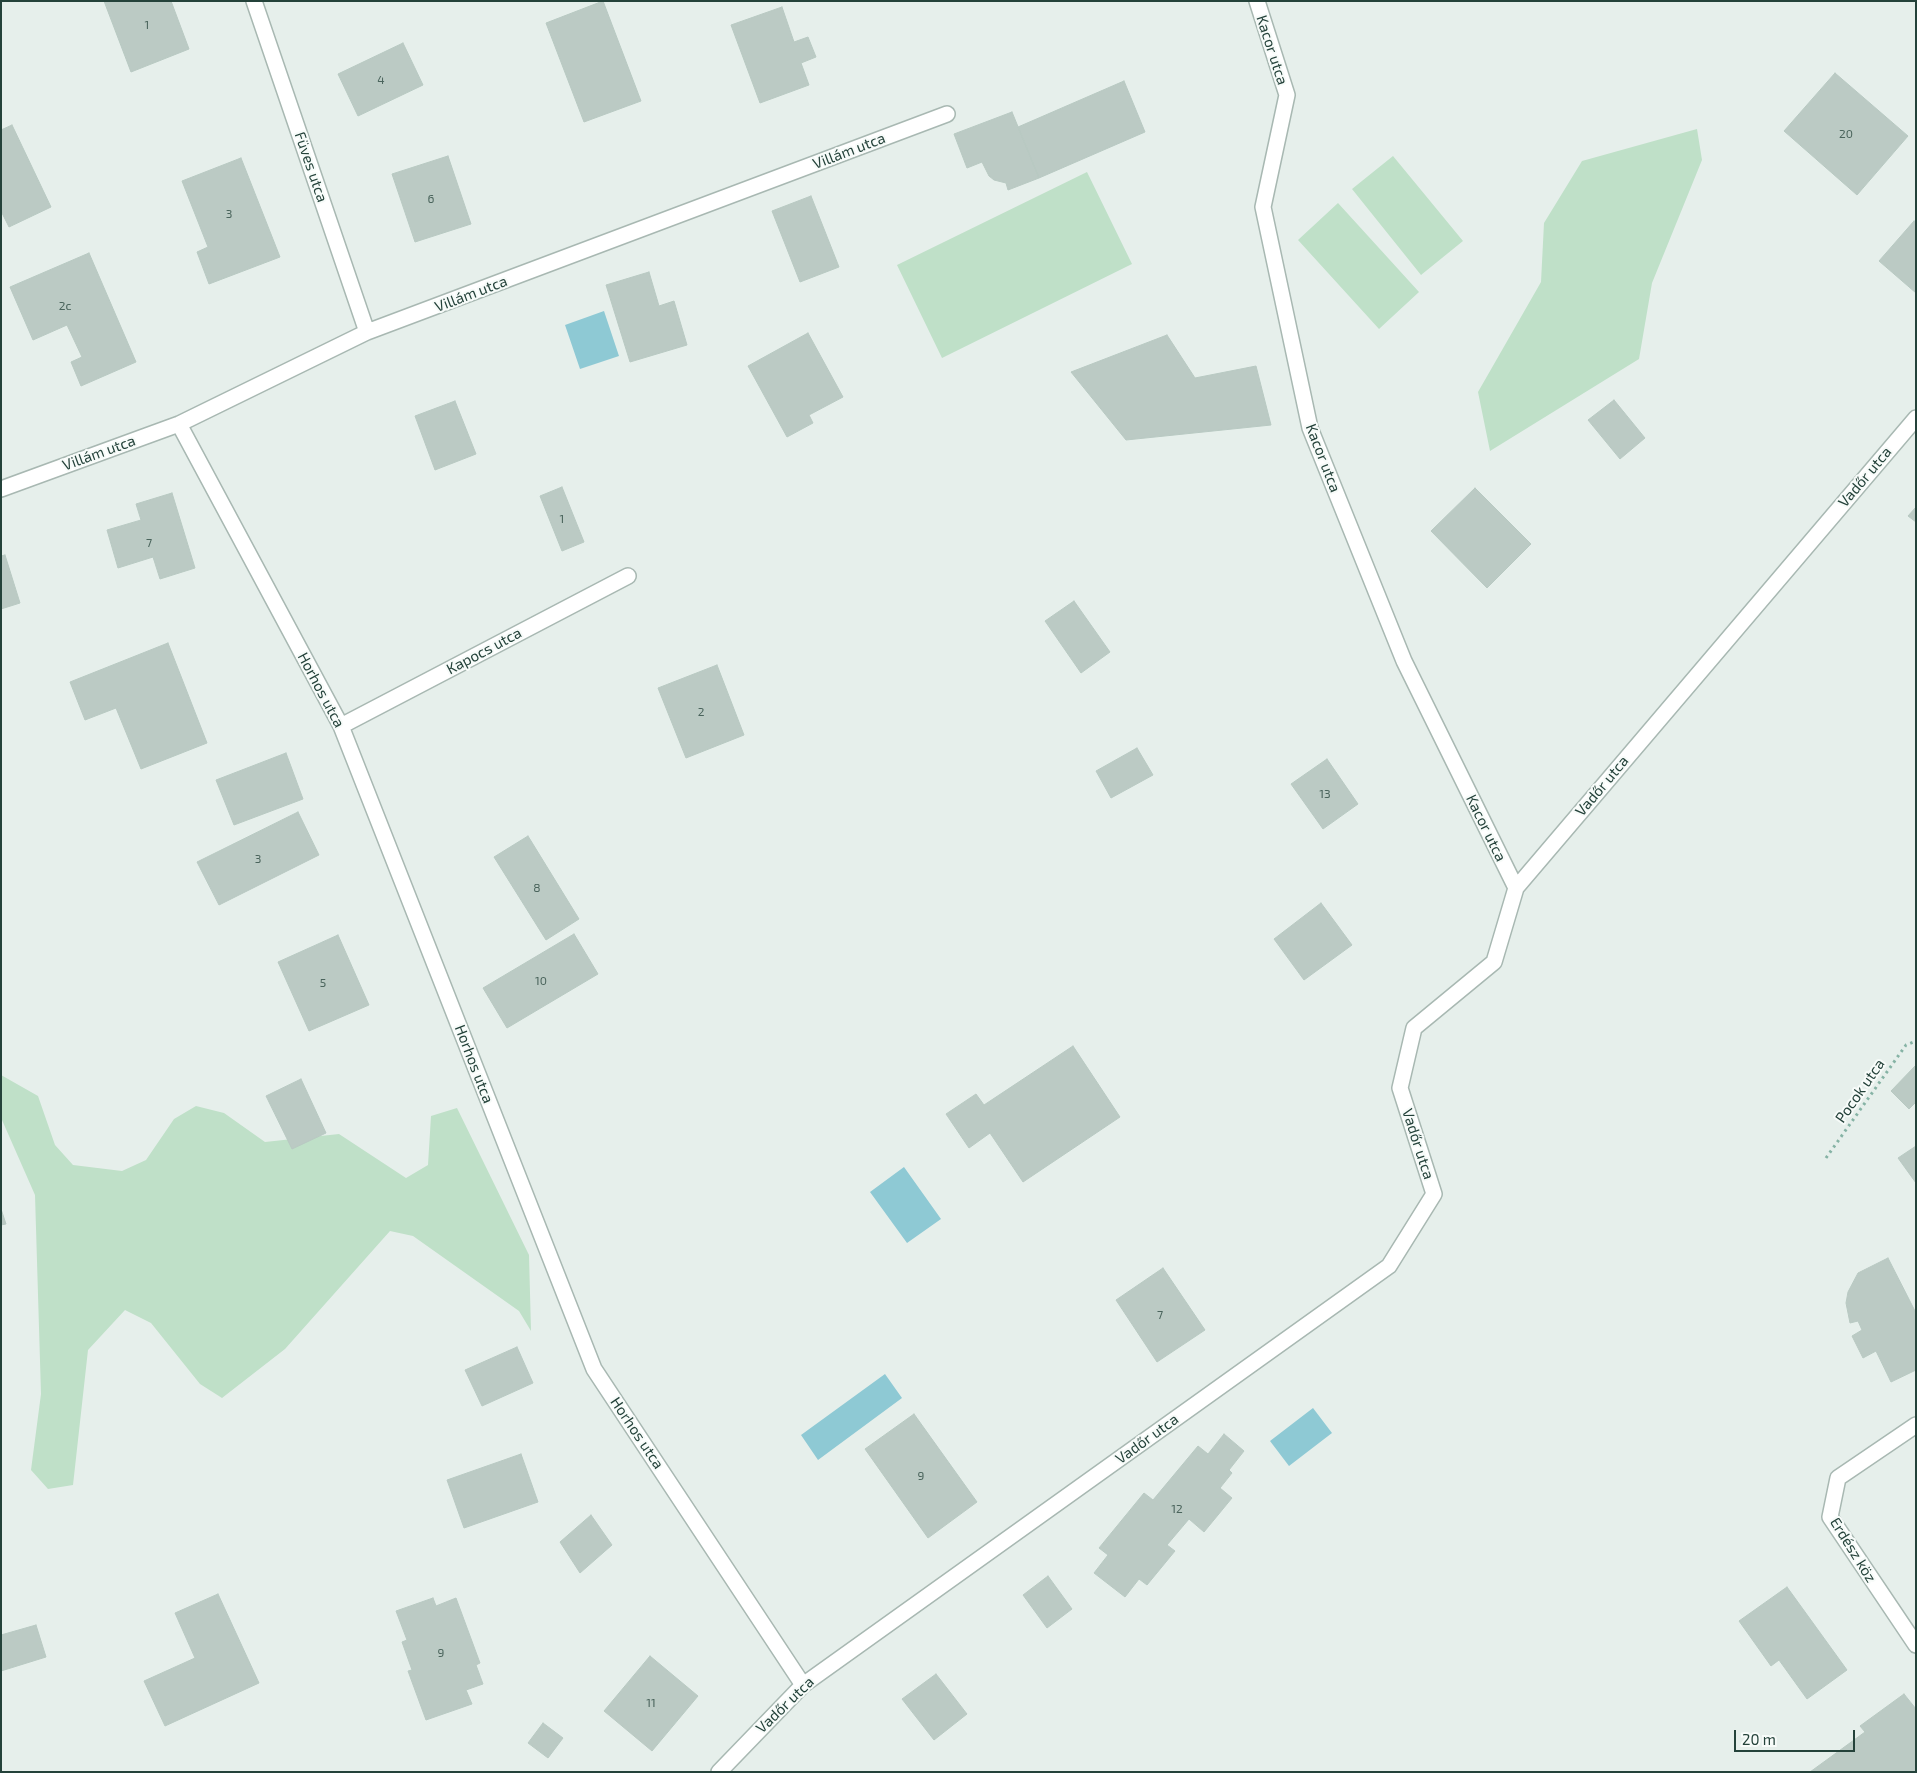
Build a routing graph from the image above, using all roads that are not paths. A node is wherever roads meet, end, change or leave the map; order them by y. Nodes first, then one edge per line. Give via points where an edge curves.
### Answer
1 (254, 1) edge
2 (1257, 1) edge
3 (947, 114) dead end
4 (367, 332) junction
5 (1916, 418) edge
6 (179, 424) junction
7 (1, 489) edge
8 (628, 576) dead end
9 (341, 726) junction
10 (1516, 888) junction
11 (1916, 1425) edge
12 (1916, 1645) edge
13 (803, 1685) junction
14 (719, 1772) edge

1 - 4 street, Füves utca
2 - 10 street, Kacor utca via 1287,96 1263,207 1310,428 1404,661
3 - 4 street, Villám utca
4 - 6 street, Villám utca
5 - 10 street, Vadőr utca
6 - 7 street, Villám utca
6 - 9 street, Horhos utca
8 - 9 street, Kapocs utca
9 - 13 street, Horhos utca via 594,1369
10 - 13 street, Vadőr utca via 1494,962 1414,1028 1400,1088 1434,1194 1389,1266
11 - 12 street, Erdész köz via 1838,1478 1830,1517
13 - 14 street, Vadőr utca

